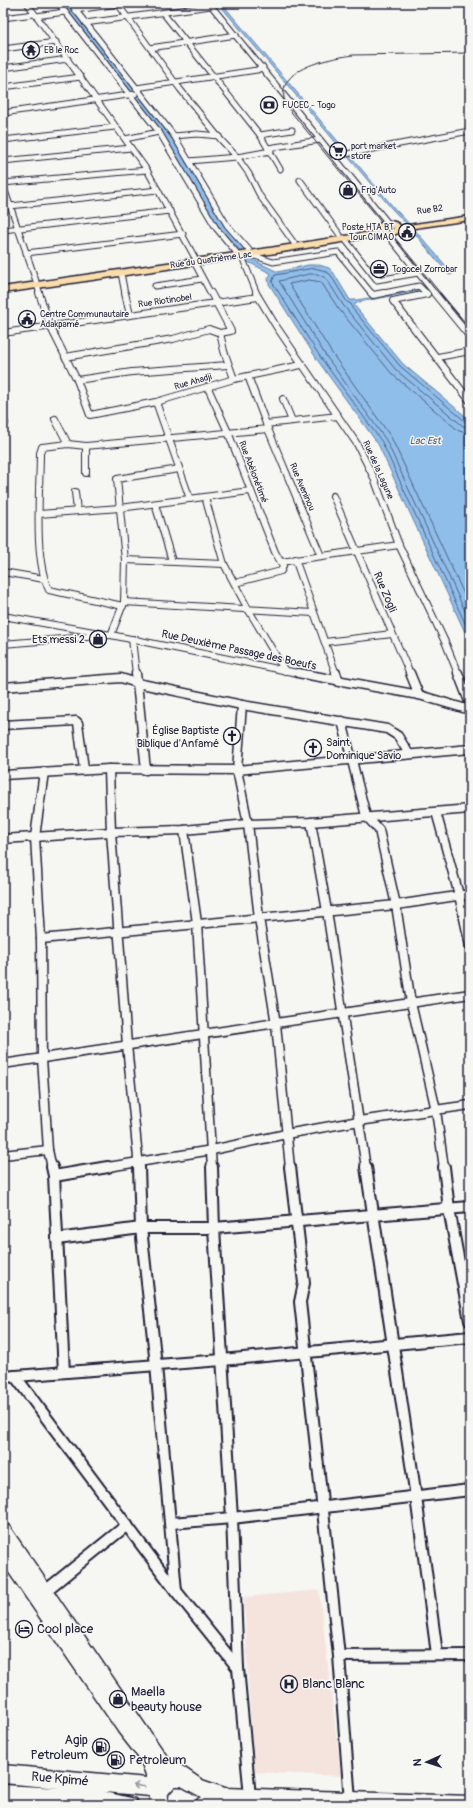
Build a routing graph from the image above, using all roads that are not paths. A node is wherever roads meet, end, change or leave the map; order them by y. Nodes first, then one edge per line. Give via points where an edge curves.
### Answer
1 (27, 3) edge
2 (58, 3) edge
3 (70, 3) edge
4 (126, 3) edge
5 (118, 4) edge
6 (210, 4) edge
7 (75, 10) junction
8 (65, 12) junction
9 (163, 13) junction
10 (35, 15) junction
11 (129, 17) junction
12 (3, 18) edge
13 (85, 23) junction
14 (236, 36) junction
15 (56, 42) junction
16 (186, 42) junction
17 (150, 48) junction
18 (3, 49) edge
19 (68, 59) junction
20 (262, 67) junction
21 (3, 68) edge
22 (215, 76) junction
23 (80, 77) junction
24 (175, 82) junction
25 (3, 87) edge
26 (136, 88) junction
27 (141, 93) junction
28 (130, 95) junction
29 (97, 100) junction
30 (3, 113) edge
31 (115, 127) junction
32 (292, 130) dead end
33 (470, 131) edge
34 (159, 132) junction
35 (260, 135) junction
36 (174, 136) junction
37 (219, 136) junction
38 (125, 139) junction
39 (3, 140) edge
40 (320, 140) junction
41 (131, 148) junction
42 (269, 150) junction
43 (335, 156) junction
44 (237, 157) junction
45 (3, 161) edge
46 (189, 161) junction
47 (280, 169) dead end
48 (147, 170) junction
49 (300, 180) dead end
50 (3, 184) edge
51 (158, 190) junction
52 (10, 206) junction
53 (170, 211) junction
54 (470, 215) edge
55 (470, 218) edge
56 (393, 226) junction
57 (18, 228) junction
58 (3, 230) edge
59 (383, 231) junction
60 (183, 234) junction
61 (342, 237) junction
62 (294, 243) junction
63 (236, 252) junction
64 (26, 253) junction
65 (247, 254) junction
66 (194, 260) junction
67 (121, 273) junction
68 (418, 273) junction
69 (64, 279) junction
70 (202, 279) junction
71 (36, 283) junction
72 (3, 286) edge
73 (155, 286) dead end
74 (3, 290) edge
75 (258, 297) junction
76 (216, 303) junction
77 (130, 315) junction
78 (50, 326) junction
79 (3, 333) edge
80 (220, 333) junction
81 (470, 337) edge
82 (470, 351) edge
83 (65, 357) junction
84 (438, 357) junction
85 (228, 365) junction
86 (301, 365) junction
87 (248, 376) junction
88 (77, 380) junction
89 (234, 380) junction
90 (208, 388) junction
91 (283, 399) dead end
92 (470, 401) edge
93 (156, 402) junction
94 (338, 416) junction
95 (55, 419) dead end
96 (292, 421) junction
97 (267, 427) junction
98 (228, 432) junction
99 (169, 439) junction
100 (68, 444) junction
101 (86, 446) junction
102 (179, 469) junction
103 (86, 473) dead end
104 (250, 491) junction
105 (75, 492) dead end
106 (334, 496) dead end
107 (206, 497) junction
108 (190, 499) junction
109 (155, 504) junction
110 (120, 508) junction
111 (77, 511) junction
112 (39, 514) junction
113 (399, 545) junction
114 (357, 552) junction
115 (321, 556) junction
116 (295, 559) junction
117 (124, 560) junction
118 (172, 561) junction
119 (281, 562) junction
120 (224, 564) junction
121 (3, 572) edge
122 (44, 579) junction
123 (235, 583) junction
124 (124, 604) junction
125 (248, 609) junction
126 (313, 613) junction
127 (3, 616) edge
128 (392, 634) junction
129 (111, 635) junction
130 (132, 639) junction
131 (325, 642) junction
132 (3, 644) edge
133 (285, 671) junction
134 (339, 682) junction
135 (137, 683) junction
136 (3, 687) edge
137 (419, 695) junction
138 (470, 704) edge
139 (242, 705) junction
140 (470, 710) edge
141 (342, 721) junction
142 (3, 725) edge
143 (470, 749) edge
144 (409, 754) junction
145 (353, 759) junction
146 (84, 769) junction
147 (109, 769) junction
148 (146, 770) junction
149 (237, 770) junction
150 (44, 772) junction
151 (3, 775) edge
152 (470, 809) edge
153 (436, 812) junction
154 (366, 816) junction
155 (312, 822) junction
156 (248, 824) junction
157 (184, 830) junction
158 (111, 832) junction
159 (35, 837) junction
160 (3, 839) edge
161 (470, 894) edge
162 (459, 895) junction
163 (396, 905) junction
164 (328, 911) junction
165 (259, 918) junction
166 (196, 924) junction
167 (119, 930) junction
168 (41, 939) junction
169 (470, 946) edge
170 (470, 994) edge
171 (411, 1003) junction
172 (342, 1014) junction
173 (276, 1024) junction
174 (205, 1034) junction
175 (127, 1045) junction
176 (42, 1058) junction
177 (3, 1064) edge
178 (470, 1105) edge
179 (436, 1110) junction
180 (359, 1121) junction
181 (286, 1134) junction
182 (48, 1150) junction
183 (212, 1150) junction
184 (3, 1155) edge
185 (139, 1161) junction
186 (54, 1176) junction
187 (470, 1207) edge
188 (449, 1209) junction
189 (373, 1215) junction
190 (297, 1221) junction
191 (141, 1228) junction
192 (214, 1228) junction
193 (57, 1239) junction
194 (470, 1321) edge
195 (470, 1338) edge
196 (393, 1345) junction
197 (305, 1352) junction
198 (222, 1360) junction
199 (156, 1365) junction
200 (64, 1372) junction
201 (15, 1376) junction
202 (3, 1377) edge
203 (470, 1490) edge
204 (416, 1497) junction
205 (322, 1508) junction
206 (232, 1518) junction
207 (171, 1523) junction
208 (127, 1525) junction
209 (3, 1532) edge
210 (3, 1550) edge
211 (36, 1587) junction
212 (176, 1590) junction
213 (437, 1654) junction
214 (470, 1655) edge
215 (339, 1656) junction
216 (238, 1668) junction
217 (147, 1747) junction
218 (5, 1771) edge
219 (188, 1781) junction
220 (162, 1787) junction
221 (3, 1794) edge
222 (225, 1797) junction
223 (250, 1797) junction
224 (351, 1803) edge
225 (129, 1805) edge
226 (158, 1805) edge
227 (199, 1805) edge
228 (204, 1805) edge
229 (470, 1805) edge

1 - 10 street
2 - 8 street
3 - 7 street
4 - 5 street
5 - 7 street
5 - 11 street
6 - 9 street
6 - 14 street
7 - 13 street
8 - 10 street
8 - 28 street
9 - 11 street
9 - 16 street
10 - 12 street
10 - 15 street
11 - 13 street
11 - 17 street
13 - 26 street
14 - 16 street
14 - 20 street
15 - 18 street
15 - 19 street
16 - 17 street
16 - 22 street
17 - 24 street
19 - 21 street
19 - 23 street
20 - 22 street via 257,70
20 - 40 street
22 - 24 street
22 - 35 street via 220,86
23 - 25 street
23 - 29 street
24 - 26 street
24 - 37 street
26 - 27 street
27 - 28 street
27 - 36 street
28 - 29 street
28 - 34 street
29 - 30 street
29 - 31 street
31 - 38 street
31 - 39 street
32 - 35 street
33 - 43 street
34 - 38 street
34 - 63 street via 216,228
35 - 42 street
36 - 37 street
36 - 46 street
37 - 44 street
38 - 41 street
40 - 42 street
40 - 43 street
41 - 45 street
41 - 48 street
42 - 44 street
42 - 47 street
43 - 56 street
44 - 46 street
44 - 62 street via 260,196
46 - 65 street
48 - 50 street
48 - 51 street
49 - 61 street
50 - 52 street
51 - 52 street
51 - 53 street
52 - 57 street
53 - 57 street
53 - 60 street
54 - 56 main road, Rue B2
55 - 56 main road, Rue B2 via 406,227
56 - 59 main road, Rue du Quatrième Lac via 393,232
57 - 58 street
57 - 64 street
59 - 61 main road, Rue du Quatrième Lac
59 - 68 street
60 - 64 street
60 - 66 street
61 - 62 main road, Rue du Quatrième Lac
61 - 65 main road, Rue du Quatrième Lac
61 - 68 street via 377,280
62 - 65 main road, Rue du Quatrième Lac
63 - 65 main road, Rue du Quatrième Lac
63 - 66 main road, Rue du Quatrième Lac
64 - 71 street
65 - 66 main road, Rue du Quatrième Lac
65 - 75 street, Rue de la Lagune
65 - 84 street via 273,262 338,252 373,295 419,286 427,294 393,301
66 - 67 main road, Rue du Quatrième Lac
66 - 69 main road, Rue du Quatrième Lac
66 - 70 street
67 - 69 main road, Rue du Quatrième Lac
67 - 77 street
68 - 81 street
69 - 71 main road
70 - 73 street
70 - 76 street
71 - 72 main road
71 - 74 main road
71 - 78 street
75 - 76 street, Rue Riotinobel
75 - 86 street, Rue de la Lagune
76 - 77 street, Rue Riotinobel
76 - 80 street via 231,331
77 - 78 street, Rue Riotinobel
78 - 79 street, Rue Riotinobel
78 - 83 street
80 - 83 street via 209,329 174,339
80 - 85 street
82 - 84 street
83 - 88 street
84 - 92 street
85 - 88 street via 138,371
85 - 89 street
86 - 87 street, Rue Ahadji
86 - 94 street, Rue de la Lagune
87 - 89 street, Rue Ahadji
87 - 97 street, Rue Aveninou
88 - 93 street, Rue Ahadji via 90,415
89 - 90 street, Rue Ahadji
90 - 93 street, Rue Ahadji
90 - 98 street, Rue Abélonétimé
91 - 96 street
93 - 99 street
94 - 96 street
94 - 113 street, Rue de la Lagune via 357,444 374,478
95 - 100 street
96 - 97 street
97 - 98 street
97 - 115 street, Rue Aveninou
98 - 99 street
98 - 104 street, Rue Abélonétimé
99 - 101 street
99 - 102 street
100 - 101 street
100 - 112 street via 42,447
101 - 103 street
102 - 108 street
102 - 110 street via 117,479
104 - 107 street
104 - 119 street, Rue Abélonétimé via 274,552
105 - 111 street
106 - 114 street, Rue Zogli
107 - 108 street
107 - 120 street
108 - 109 street
109 - 110 street
109 - 118 street
110 - 111 street
110 - 117 street
111 - 112 street
112 - 122 street
113 - 114 street
113 - 138 street, Rue de la Lagune via 446,644
114 - 115 street
114 - 128 street, Rue Zogli
115 - 116 street
116 - 119 street
116 - 126 street
117 - 118 street
117 - 124 street
118 - 120 street
119 - 123 street via 283,569 280,571
120 - 123 street
121 - 122 street
122 - 124 street via 49,590
123 - 125 street
124 - 125 street
124 - 129 street
125 - 126 street
125 - 133 street
126 - 131 street
127 - 129 street, Rue Deuxième Passage des Boeufs
128 - 131 street
128 - 137 street, Rue Zogli
129 - 130 street, Rue Deuxième Passage des Boeufs
129 - 132 street
130 - 133 street, Rue Deuxième Passage des Boeufs
130 - 135 street
131 - 134 street
133 - 134 street, Rue Deuxième Passage des Boeufs
134 - 137 street, Rue Deuxième Passage des Boeufs
135 - 136 street via 112,678
135 - 139 street
135 - 148 street
137 - 140 street, Rue Deuxième Passage des Boeufs
139 - 141 street
139 - 149 street
141 - 144 street via 392,730 400,736
141 - 145 street
142 - 146 street via 76,721
143 - 144 street
144 - 145 street
145 - 149 street
145 - 154 street
146 - 147 street
146 - 150 street
147 - 148 street
147 - 158 street
148 - 149 street
149 - 156 street
150 - 151 street
150 - 159 street
152 - 153 street
153 - 154 street
153 - 162 street
154 - 155 street
154 - 163 street via 379,830
155 - 156 street
155 - 164 street
156 - 157 street
156 - 165 street
157 - 158 street
157 - 166 street
158 - 159 street
158 - 167 street
159 - 160 street
159 - 168 street
161 - 162 street
162 - 163 street
162 - 169 street
163 - 164 street
163 - 171 street
164 - 165 street
164 - 172 street
165 - 166 street
165 - 173 street
166 - 167 street
166 - 174 street
167 - 168 street
167 - 175 street
168 - 176 street
170 - 171 street
171 - 172 street
171 - 179 street
172 - 173 street
172 - 180 street
173 - 174 street
173 - 181 street
174 - 175 street
174 - 183 street
175 - 176 street
175 - 185 street
176 - 177 street
176 - 182 street
178 - 179 street
179 - 180 street
179 - 188 street
180 - 181 street
180 - 189 street
181 - 183 street
181 - 190 street
182 - 184 street
182 - 186 street
183 - 185 street
183 - 192 street
185 - 186 street
185 - 191 street
186 - 193 street
187 - 188 street
188 - 189 street
188 - 194 street
189 - 190 street
189 - 196 street
190 - 192 street
190 - 197 street via 304,1283 300,1299
191 - 192 street
191 - 193 street
191 - 199 street
192 - 198 street
193 - 200 street
195 - 196 street
196 - 197 street
196 - 204 street
197 - 198 street
197 - 205 street
198 - 199 street
198 - 206 street
199 - 200 street
199 - 207 street
200 - 201 street
201 - 202 street
201 - 208 street
203 - 204 street
204 - 205 street
204 - 213 street
205 - 206 street
205 - 215 street
206 - 207 street
206 - 216 street
207 - 212 street
208 - 211 street
208 - 212 street
209 - 211 main road
210 - 211 main road
211 - 217 main road via 125,1727
212 - 216 street
213 - 214 street
213 - 215 street
215 - 224 street
216 - 223 street
217 - 219 main road via 160,1761
217 - 220 main road via 152,1769
220 -> 218 main road, Rue Kpimé
219 - 220 main road via 171,1779
219 - 222 main road
219 - 227 main road via 198,1792
220 - 226 main road
221 - 225 main road, Rue Kpimé via 90,1798
222 - 223 main road
222 - 228 main road
223 - 224 main road
224 - 229 main road

